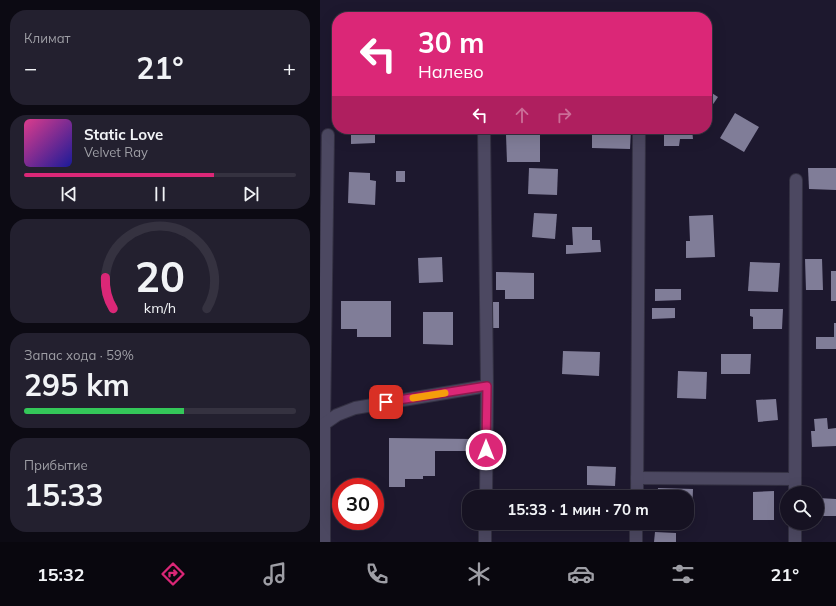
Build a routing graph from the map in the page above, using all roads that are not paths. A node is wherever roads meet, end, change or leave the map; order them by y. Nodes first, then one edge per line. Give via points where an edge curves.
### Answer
1 (484, 134) edge
2 (639, 134) edge
3 (328, 135) dead end
4 (796, 180) dead end
5 (487, 386) junction
6 (324, 424) junction
7 (637, 478) junction
8 (795, 479) junction
9 (795, 486) edge
10 (486, 490) edge
11 (636, 490) edge
12 (485, 530) edge
13 (636, 530) edge
14 (795, 530) edge
15 (324, 542) edge
16 (485, 542) edge
17 (636, 542) edge
18 (795, 542) edge

1 - 5 street
2 - 7 street
3 - 6 street
4 - 8 street
5 - 6 street via 354,408
5 - 10 street
6 - 15 street
7 - 8 street
7 - 11 street
8 - 9 street
12 - 16 street
13 - 17 street
14 - 18 street

